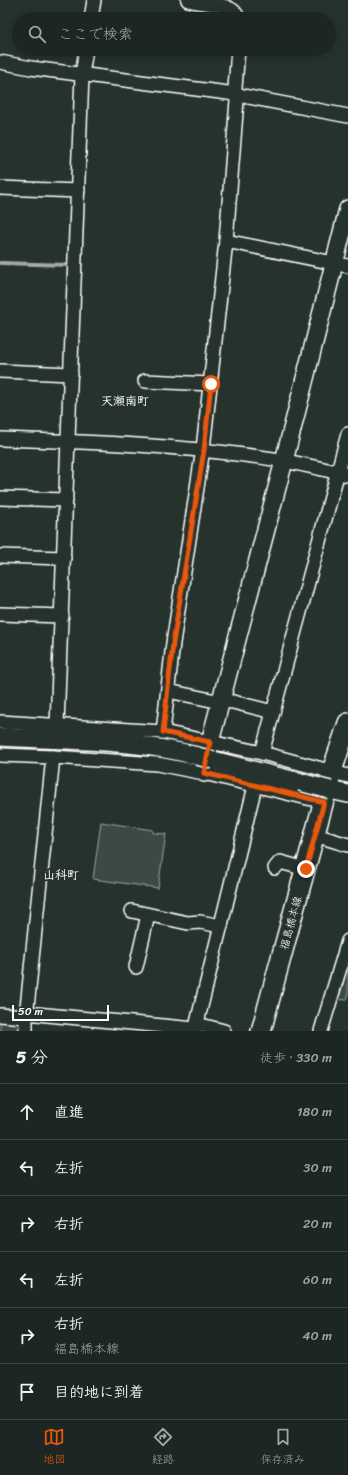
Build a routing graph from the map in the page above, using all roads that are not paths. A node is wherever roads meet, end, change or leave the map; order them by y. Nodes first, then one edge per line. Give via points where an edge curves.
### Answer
1 (94, 0) edge
2 (188, 0) edge
3 (225, 3) edge
4 (92, 12) edge
5 (235, 12) edge
6 (85, 56) edge
7 (237, 56) edge
8 (0, 62) edge
9 (82, 75) junction
10 (235, 94) junction
11 (348, 116) edge
12 (0, 188) edge
13 (78, 191) junction
14 (348, 209) edge
15 (226, 241) junction
16 (341, 264) edge
17 (0, 371) edge
18 (71, 374) junction
19 (145, 381) dead end
20 (211, 384) junction
21 (348, 434) edge
22 (0, 439) edge
23 (69, 441) junction
24 (204, 450) junction
25 (284, 461) junction
26 (343, 474) edge
27 (0, 498) edge
28 (66, 500) junction
29 (0, 556) edge
30 (64, 558) junction
31 (0, 614) edge
32 (62, 616) junction
33 (168, 691) junction
34 (221, 701) junction
35 (273, 712) junction
36 (0, 722) edge
37 (348, 723) edge
38 (58, 725) junction
39 (163, 732) junction
40 (0, 737) edge
41 (210, 742) junction
42 (262, 753) junction
43 (0, 755) edge
44 (53, 757) junction
45 (205, 763) junction
46 (340, 774) edge
47 (255, 786) junction
48 (348, 794) edge
49 (327, 796) junction
50 (315, 835) junction
51 (348, 845) edge
52 (276, 868) dead end
53 (306, 869) junction
54 (132, 911) dead end
55 (148, 915) junction
56 (220, 926) junction
57 (348, 941) edge
58 (136, 967) dead end
59 (0, 1015) edge
60 (26, 1015) junction
61 (195, 1028) edge
62 (26, 1031) edge
63 (224, 1031) edge
64 (262, 1031) edge
65 (321, 1031) edge

1 - 4 street
2 - 3 street
3 - 5 street
6 - 9 street
7 - 10 street
8 - 9 street
9 - 10 street
9 - 13 street
10 - 11 street
10 - 15 street via 237,100
12 - 13 street
13 - 18 street
14 - 16 street
15 - 16 street
15 - 20 street
16 - 25 street
17 - 18 street
18 - 23 street
19 - 20 street
20 - 24 street
21 - 26 street
22 - 23 street
23 - 24 street
23 - 28 street
24 - 25 street
24 - 33 street
25 - 26 street
25 - 34 street
26 - 35 street
27 - 28 street
28 - 30 street
29 - 30 street
30 - 32 street
31 - 32 street
32 - 38 street
33 - 34 street
33 - 39 street
34 - 35 street
34 - 41 street
35 - 42 street
36 - 38 street
37 - 46 main road, 福島橋本線
38 - 39 street
39 - 41 street
40 - 45 street via 152,746 177,751
41 - 42 street
41 - 45 street
42 - 46 street
43 - 44 street
44 - 45 street via 157,764
44 - 60 street
45 - 47 street
45 - 49 street, bridge via 300,782
46 - 49 main road, 福島橋本線
47 - 49 street
47 - 56 street
48 - 49 street
49 - 50 main road, 福島橋本線
50 - 51 street
50 - 53 main road, 福島橋本線
52 - 53 street via 280,862
53 - 64 main road, 福島橋本線
54 - 55 street
55 - 56 street
55 - 58 street
56 - 61 street
57 - 65 street
59 - 60 street
60 - 61 street
60 - 62 street
61 - 63 street

